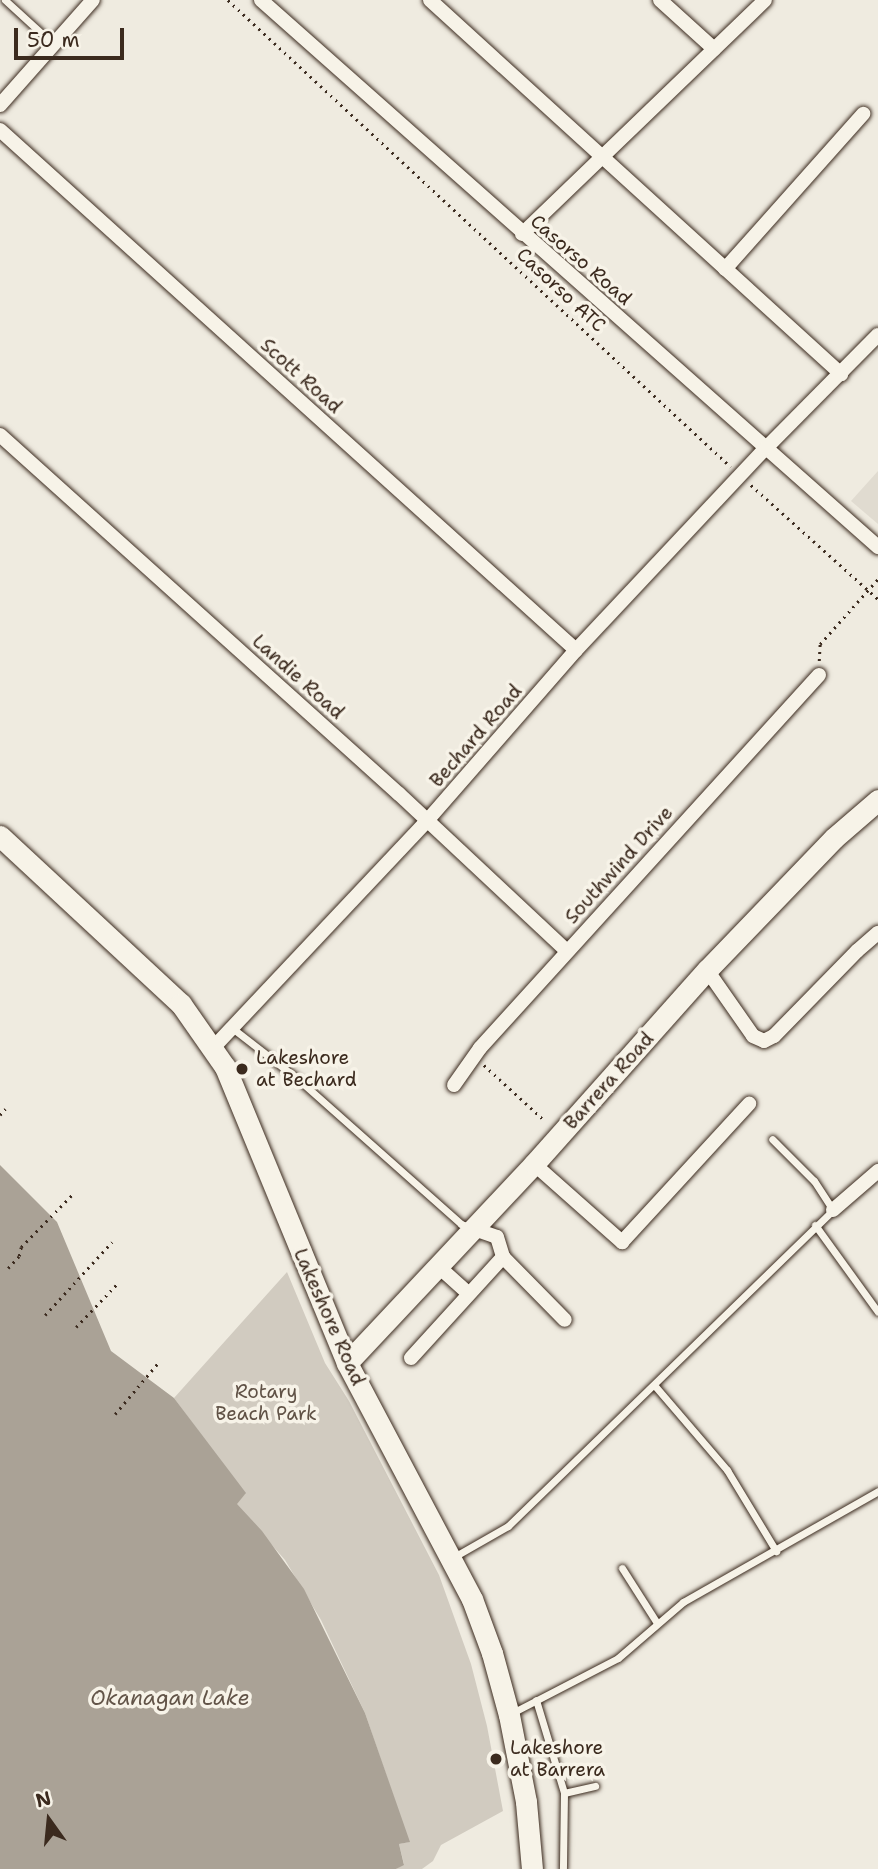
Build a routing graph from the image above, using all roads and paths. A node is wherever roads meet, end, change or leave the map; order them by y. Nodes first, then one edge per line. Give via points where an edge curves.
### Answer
1 (5, 0) edge
2 (93, 0) edge
3 (228, 0) edge
4 (261, 0) edge
5 (430, 0) edge
6 (660, 0) edge
7 (765, 0) edge
8 (53, 45) junction
9 (713, 49) junction
10 (0, 105) edge
11 (863, 114) dead end
12 (0, 130) edge
13 (602, 157) junction
14 (522, 234) junction
15 (725, 269) junction
16 (878, 334) edge
17 (841, 374) junction
18 (0, 435) edge
19 (766, 448) junction
20 (740, 475) junction
21 (878, 547) edge
22 (878, 579) edge
23 (868, 590) junction
24 (878, 598) edge
25 (576, 650) junction
26 (819, 675) joint
27 (877, 801) edge
28 (426, 822) junction
29 (0, 836) edge
30 (878, 933) edge
31 (567, 951) junction
32 (707, 970) junction
33 (232, 1028) junction
34 (212, 1049) junction
35 (474, 1056) junction
36 (454, 1085) dead end
37 (749, 1104) dead end
38 (5, 1110) dead end
39 (0, 1115) edge
40 (544, 1119) dead end
41 (772, 1139) dead end
42 (534, 1164) junction
43 (878, 1171) edge
44 (72, 1195) dead end
45 (833, 1210) junction
46 (816, 1225) junction
47 (474, 1229) junction
48 (112, 1242) dead end
49 (503, 1257) junction
50 (439, 1266) junction
51 (8, 1268) dead end
52 (117, 1284) dead end
53 (469, 1294) junction
54 (878, 1312) edge
55 (45, 1315) dead end
56 (565, 1320) dead end
57 (76, 1327) dead end
58 (411, 1358) dead end
59 (158, 1363) dead end
60 (347, 1363) junction
61 (655, 1386) junction
62 (115, 1414) dead end
63 (878, 1491) edge
64 (776, 1551) junction
65 (452, 1558) junction
66 (622, 1568) dead end
67 (657, 1623) junction
68 (536, 1700) junction
69 (509, 1715) junction
70 (595, 1786) dead end
71 (564, 1793) junction
72 (532, 1869) edge
73 (563, 1869) edge

1 - 8 lane
2 - 8 street
3 - 20 path, Casorso ATC
4 - 14 street, Casorso Road
5 - 13 street
6 - 9 street
7 - 9 street
8 - 10 street
9 - 13 street
11 - 15 street
12 - 25 street, Scott Road
13 - 14 street
13 - 15 street
14 - 19 street, Casorso Road
15 - 17 street
16 - 17 street, Bechard Road
17 - 19 street, Bechard Road
18 - 28 street, Landie Road
19 - 20 street, Bechard Road
19 - 21 street, Casorso Road
20 - 23 path, Casorso ATC
20 - 25 street, Bechard Road
22 - 23 path
23 - 24 path, Casorso ATC
23 - 26 path via 821,644
25 - 28 street, Bechard Road
26 - 31 street, Southwind Drive
27 - 32 main road, Barrera Road via 834,838
28 - 31 street, Landie Road
28 - 33 street, Bechard Road
29 - 34 main road, Lakeshore Road via 181,1004
30 - 32 street via 764,1041 753,1036
31 - 35 street, Southwind Drive
32 - 42 main road, Barrera Road
33 - 34 street, Bechard Road
33 - 47 lane via 299,1080 461,1224
34 - 60 main road, Lakeshore Road via 225,1067
35 - 36 street, Southwind Drive
35 - 40 path
37 - 42 street via 622,1242
38 - 39 path
41 - 45 lane via 814,1181
42 - 47 main road, Barrera Road
43 - 45 street
44 - 51 path via 20,1247 19,1256
45 - 46 lane
46 - 54 lane
46 - 61 lane
47 - 49 street via 497,1237
47 - 50 main road, Barrera Road
48 - 55 path
49 - 53 street
49 - 56 street
50 - 53 street
50 - 60 main road, Barrera Road
52 - 57 path
53 - 58 street
59 - 62 path
60 - 65 main road, Lakeshore Road
61 - 64 lane via 727,1470
61 - 65 lane via 508,1526
63 - 64 lane
64 - 67 lane via 683,1602
65 - 69 main road, Lakeshore Road via 492,1653
66 - 67 lane
67 - 68 lane via 618,1658
68 - 69 lane
68 - 71 lane
69 - 72 main road, Lakeshore Road via 526,1802
70 - 71 lane
71 - 73 lane

